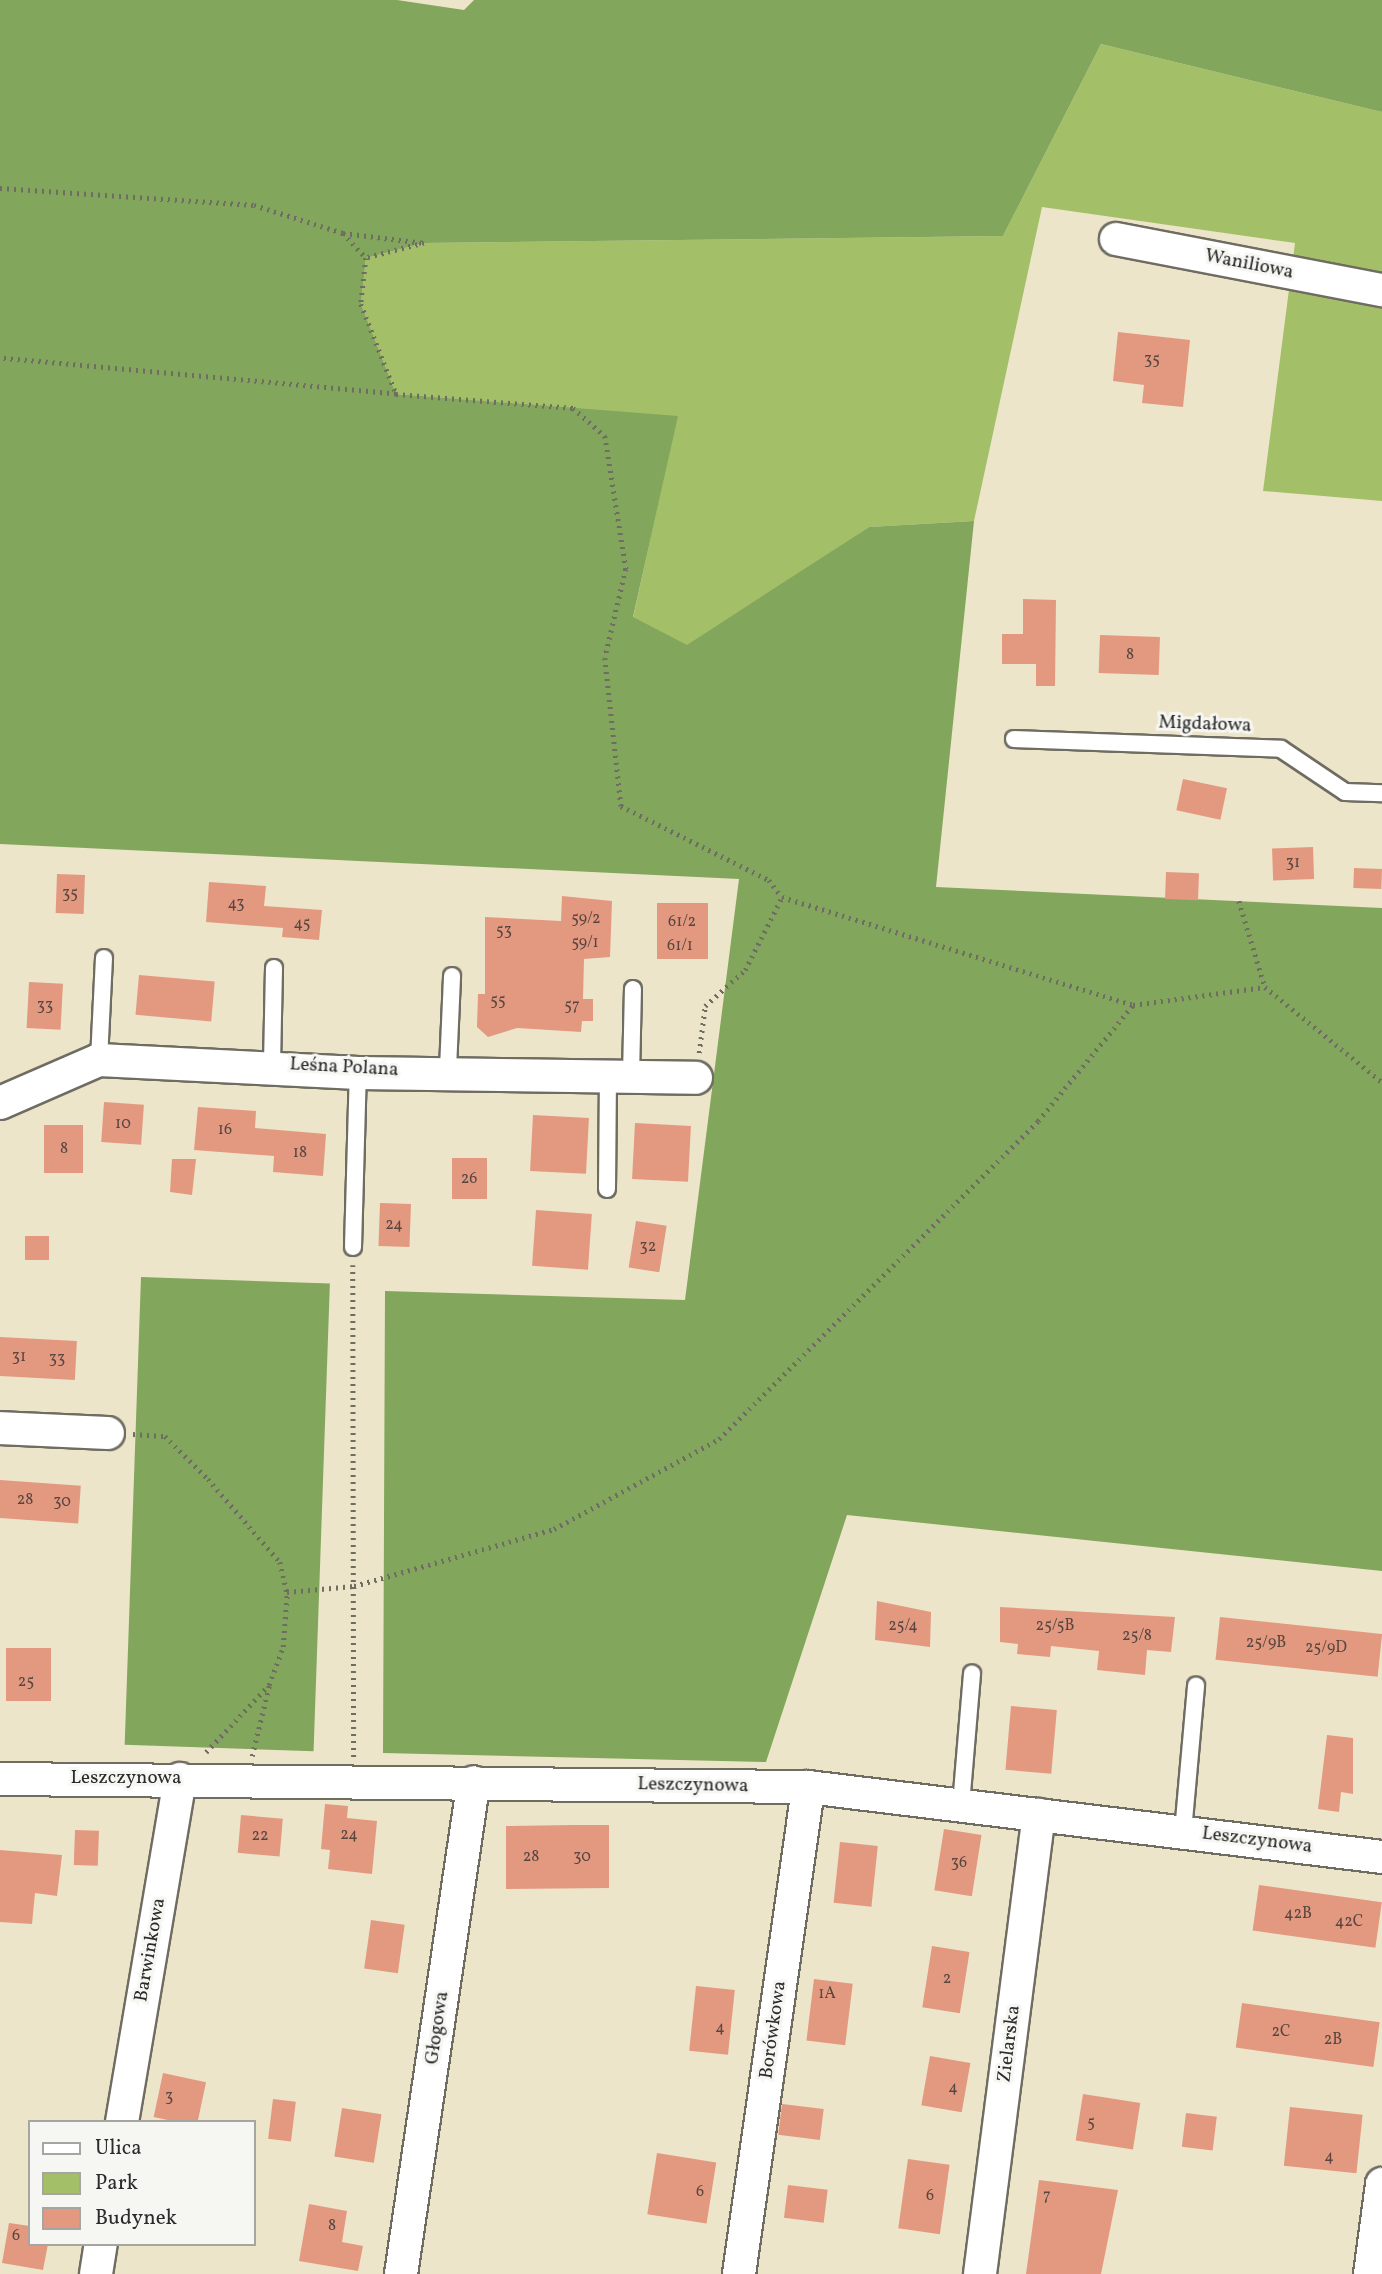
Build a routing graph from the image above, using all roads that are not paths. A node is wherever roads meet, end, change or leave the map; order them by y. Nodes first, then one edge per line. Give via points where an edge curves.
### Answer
1 (1116, 239) dead end
2 (1382, 290) edge
3 (1014, 738) dead end
4 (1382, 793) edge
5 (104, 958) dead end
6 (274, 968) dead end
7 (452, 976) dead end
8 (633, 989) dead end
9 (99, 1060) junction
10 (272, 1064) junction
11 (448, 1069) junction
12 (358, 1073) junction
13 (619, 1078) junction
14 (696, 1078) road end
15 (0, 1104) edge
16 (607, 1189) dead end
17 (353, 1247) road end
18 (0, 1428) edge
19 (108, 1433) road end
20 (972, 1672) dead end
21 (1196, 1686) dead end
22 (0, 1779) edge
23 (180, 1779) junction
24 (474, 1782) junction
25 (808, 1787) junction
26 (961, 1805) junction
27 (1039, 1815) junction
28 (1183, 1832) junction
29 (1382, 1857) edge
30 (122, 2120) edge
31 (1382, 2184) edge
32 (101, 2246) edge
33 (96, 2274) edge
34 (401, 2274) edge
35 (740, 2274) edge
36 (980, 2274) edge
37 (1370, 2274) edge

1 - 2 street, Waniliowa
3 - 4 lane, Migdałowa via 1281,749 1345,792
5 - 9 lane
6 - 10 lane
7 - 11 lane
8 - 13 lane
9 - 10 street, Leśna Polana
9 - 15 street, Leśna Polana
10 - 12 street, Leśna Polana
11 - 12 street, Leśna Polana
11 - 13 street, Leśna Polana
12 - 17 lane
13 - 14 street, Leśna Polana
13 - 16 lane
18 - 19 street
20 - 26 lane
21 - 28 lane
22 - 23 street, Leszczynowa
23 - 24 street, Leszczynowa
23 - 30 street, Barwinkowa
24 - 25 street, Leszczynowa
24 - 34 street, Głogowa
25 - 26 street, Leszczynowa
25 - 35 street, Borówkowa
26 - 27 street, Leszczynowa
27 - 28 street, Leszczynowa
27 - 36 street, Zielarska
28 - 29 street, Leszczynowa
31 - 37 street
32 - 33 street

